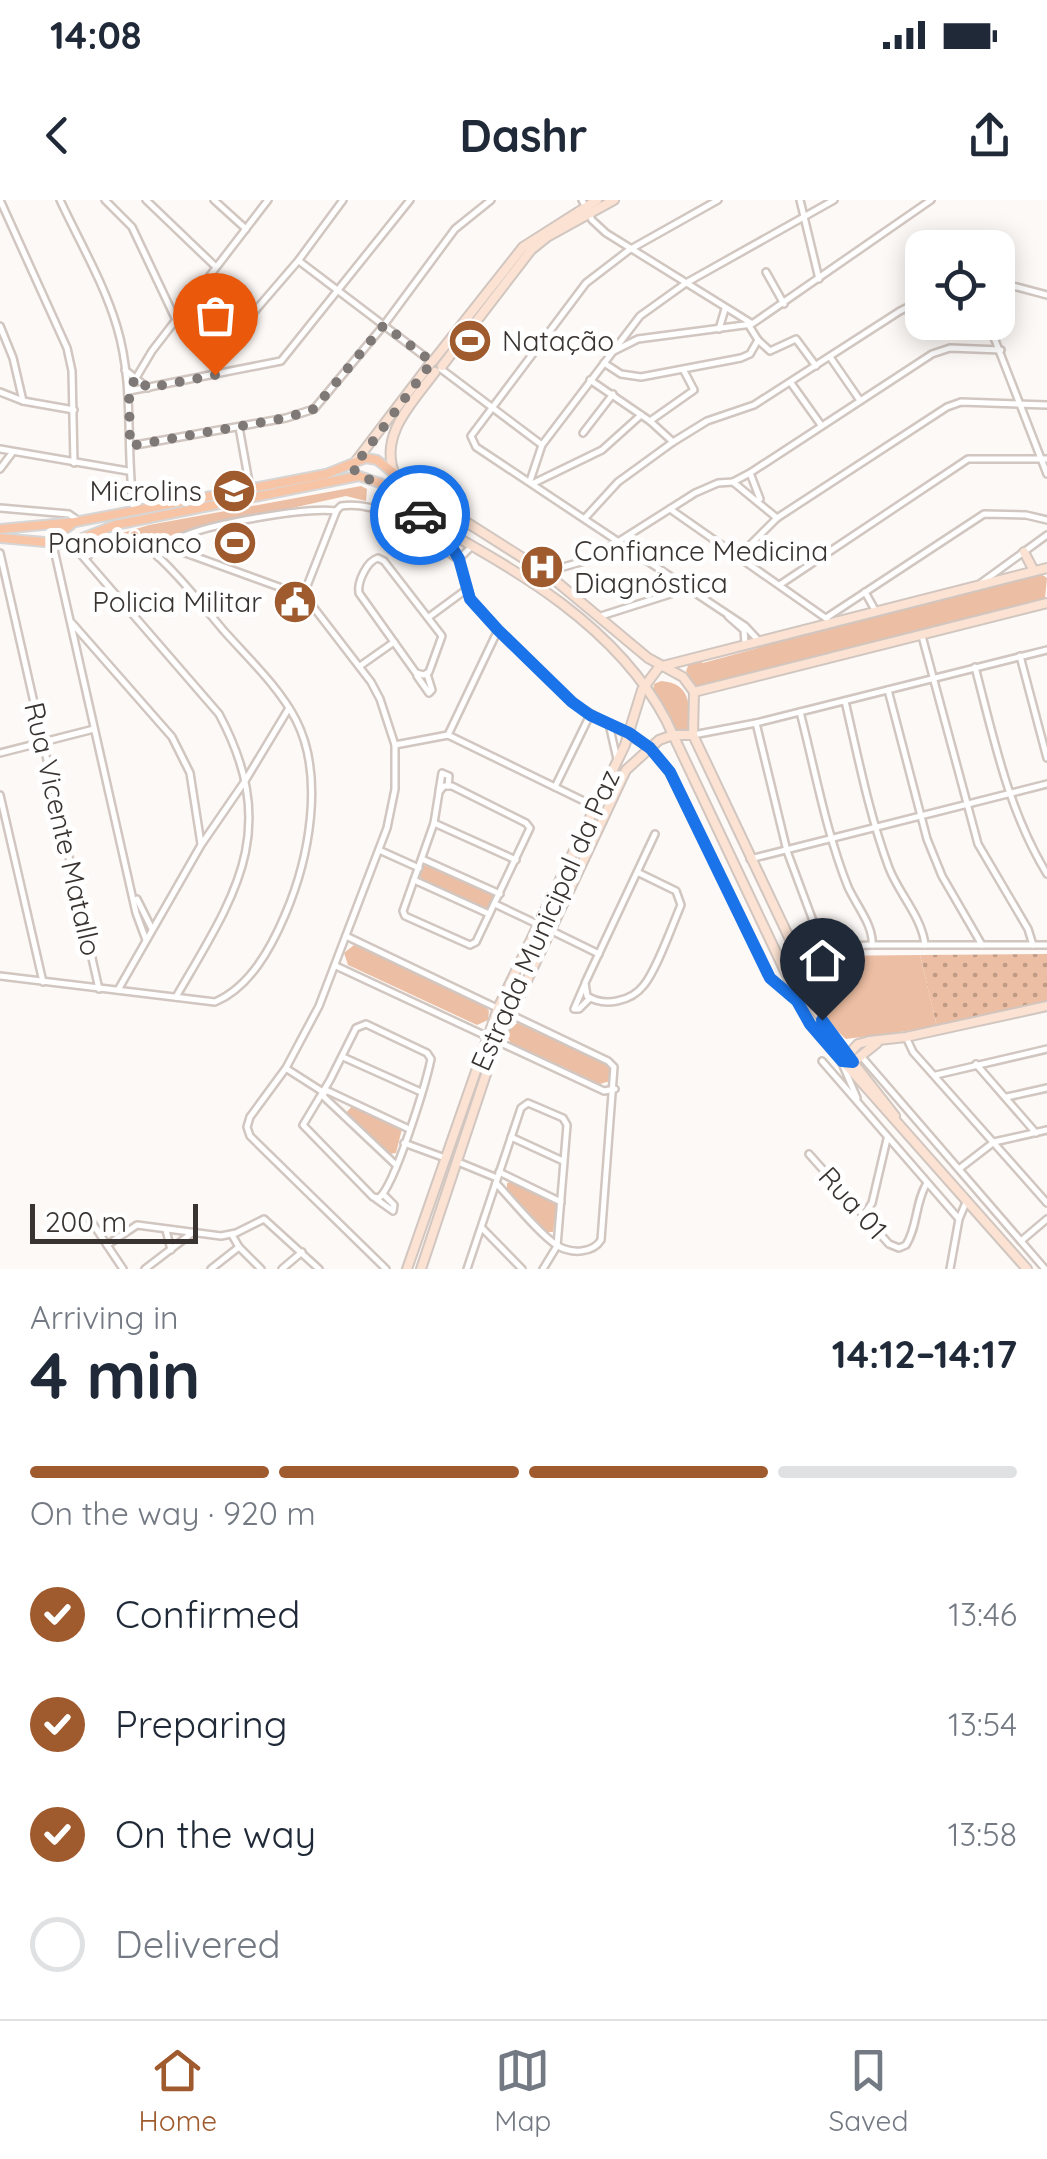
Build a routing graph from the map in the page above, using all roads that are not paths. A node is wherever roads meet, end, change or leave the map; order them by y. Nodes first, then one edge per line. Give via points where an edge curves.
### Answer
1 (0, 200) edge
2 (60, 200) edge
3 (105, 200) edge
4 (146, 200) edge
5 (214, 200) edge
6 (268, 200) edge
7 (342, 200) edge
8 (410, 200) edge
9 (492, 200) edge
10 (596, 200) edge
11 (614, 200) edge
12 (718, 200) edge
13 (800, 200) edge
14 (834, 200) edge
15 (931, 200) edge
16 (586, 208) edge
17 (803, 214) junction
18 (246, 229) junction
19 (630, 250) junction
20 (298, 260) junction
21 (216, 267) junction
22 (766, 272) dead end
23 (819, 279) junction
24 (686, 283) junction
25 (1015, 287) edge
26 (340, 291) junction
27 (1047, 295) edge
28 (784, 304) junction
29 (725, 308) junction
30 (905, 311) edge
31 (176, 320) junction
32 (634, 324) junction
33 (750, 324) junction
34 (384, 325) junction
35 (0, 326) edge
36 (719, 329) junction
37 (642, 339) junction
38 (758, 340) junction
39 (996, 340) edge
40 (1000, 350) junction
41 (610, 352) junction
42 (830, 357) junction
43 (603, 363) junction
44 (435, 366) junction
45 (816, 366) junction
46 (125, 370) junction
47 (684, 371) junction
48 (136, 377) junction
49 (590, 380) junction
50 (790, 382) junction
51 (148, 388) junction
52 (129, 391) junction
53 (0, 392) edge
54 (613, 394) junction
55 (860, 399) junction
56 (23, 401) junction
57 (1022, 404) junction
58 (1047, 405) edge
59 (492, 406) junction
60 (74, 410) junction
61 (399, 414) junction
62 (641, 415) junction
63 (650, 421) junction
64 (821, 425) junction
65 (238, 426) junction
66 (582, 433) dead end
67 (672, 442) junction
68 (542, 445) junction
69 (130, 446) junction
70 (0, 449) edge
71 (12, 454) junction
72 (1044, 459) edge
73 (356, 461) junction
74 (74, 463) junction
75 (0, 468) edge
76 (128, 470) junction
77 (750, 473) junction
78 (1047, 474) edge
79 (395, 475) junction
80 (359, 476) junction
81 (532, 482) junction
82 (734, 482) junction
83 (250, 488) junction
84 (403, 500) junction
85 (761, 502) junction
86 (441, 506) junction
87 (0, 508) edge
88 (412, 508) junction
89 (670, 509) junction
90 (134, 510) junction
91 (336, 511) junction
92 (392, 514) junction
93 (585, 518) junction
94 (777, 518) junction
95 (1047, 520) edge
96 (77, 522) junction
97 (427, 522) junction
98 (127, 523) junction
99 (440, 528) junction
100 (0, 529) edge
101 (1047, 535) edge
102 (0, 538) edge
103 (74, 541) junction
104 (623, 542) junction
105 (53, 545) junction
106 (170, 546) junction
107 (472, 546) junction
108 (1024, 552) junction
109 (0, 553) edge
110 (738, 556) junction
111 (158, 557) junction
112 (85, 558) junction
113 (459, 559) junction
114 (562, 568) junction
115 (1047, 568) edge
116 (1034, 570) junction
117 (545, 572) junction
118 (554, 578) junction
119 (781, 584) junction
120 (978, 584) junction
121 (689, 588) junction
122 (467, 589) junction
123 (301, 591) junction
124 (865, 592) junction
125 (1047, 604) edge
126 (726, 613) junction
127 (876, 613) junction
128 (606, 617) junction
129 (428, 618) junction
130 (828, 620) junction
131 (70, 621) junction
132 (498, 630) junction
133 (921, 634) junction
134 (758, 640) junction
135 (394, 642) junction
136 (746, 644) junction
137 (94, 649) junction
138 (1047, 650) edge
139 (1020, 656) junction
140 (80, 659) junction
141 (684, 660) junction
142 (360, 667) junction
143 (660, 667) junction
144 (976, 667) junction
145 (416, 673) junction
146 (426, 674) junction
147 (932, 678) junction
148 (688, 682) junction
149 (646, 686) junction
150 (888, 690) junction
151 (694, 692) junction
152 (845, 701) junction
153 (289, 708) junction
154 (800, 712) junction
155 (590, 715) junction
156 (609, 724) junction
157 (756, 724) junction
158 (95, 728) junction
159 (629, 733) junction
160 (448, 735) junction
161 (673, 735) junction
162 (693, 735) junction
163 (44, 742) junction
164 (395, 746) junction
165 (650, 748) junction
166 (0, 752) edge
167 (1047, 758) edge
168 (617, 759) junction
169 (245, 781) junction
170 (1047, 784) edge
171 (448, 786) junction
172 (555, 787) junction
173 (439, 792) junction
174 (1009, 793) junction
175 (0, 795) edge
176 (233, 800) junction
177 (248, 804) junction
178 (965, 804) junction
179 (594, 806) junction
180 (606, 810) junction
181 (921, 816) junction
182 (197, 818) junction
183 (434, 823) junction
184 (875, 828) junction
185 (211, 832) junction
186 (655, 834) dead end
187 (832, 839) junction
188 (202, 845) junction
189 (379, 850) junction
190 (787, 851) junction
191 (422, 859) junction
192 (750, 859) junction
193 (516, 860) junction
194 (419, 868) junction
195 (638, 872) junction
196 (1047, 874) edge
197 (414, 880) junction
198 (132, 887) junction
199 (500, 894) junction
200 (495, 904) junction
201 (490, 914) junction
202 (538, 924) junction
203 (152, 930) junction
204 (550, 930) junction
205 (767, 933) junction
206 (346, 936) junction
207 (146, 940) junction
208 (1047, 944) edge
209 (872, 945) junction
210 (925, 945) junction
211 (1032, 945) junction
212 (822, 946) junction
213 (982, 946) junction
214 (810, 947) junction
215 (794, 948) junction
216 (599, 954) junction
217 (335, 965) junction
218 (800, 966) junction
219 (0, 976) edge
220 (43, 982) junction
221 (585, 983) junction
222 (98, 989) junction
223 (118, 990) junction
224 (175, 998) junction
225 (590, 998) junction
226 (797, 1001) junction
227 (1047, 1006) edge
228 (498, 1008) junction
229 (510, 1013) junction
230 (487, 1035) junction
231 (906, 1037) junction
232 (498, 1040) junction
233 (1047, 1049) edge
234 (343, 1057) junction
235 (850, 1059) junction
236 (822, 1061) dead end
237 (976, 1064) junction
238 (286, 1068) junction
239 (936, 1075) junction
240 (614, 1088) junction
241 (1047, 1088) edge
242 (323, 1092) junction
243 (421, 1092) junction
244 (1008, 1096) junction
245 (350, 1101) junction
246 (342, 1113) junction
247 (866, 1114) junction
248 (408, 1128) junction
249 (1047, 1130) edge
250 (1036, 1132) junction
251 (887, 1136) junction
252 (511, 1137) junction
253 (994, 1142) junction
254 (404, 1143) junction
255 (809, 1154) dead end
256 (445, 1158) junction
257 (456, 1161) junction
258 (564, 1161) junction
259 (396, 1165) junction
260 (959, 1170) junction
261 (510, 1176) junction
262 (497, 1177) junction
263 (928, 1182) junction
264 (502, 1189) junction
265 (384, 1195) junction
266 (374, 1197) junction
267 (967, 1200) junction
268 (561, 1202) junction
269 (1047, 1204) edge
270 (864, 1216) junction
271 (959, 1218) junction
272 (1047, 1218) edge
273 (91, 1221) dead end
274 (481, 1227) junction
275 (166, 1230) junction
276 (192, 1233) junction
277 (232, 1234) junction
278 (1020, 1241) junction
279 (107, 1245) junction
280 (557, 1246) junction
281 (239, 1247) junction
282 (171, 1250) junction
283 (302, 1252) junction
284 (123, 1269) edge
285 (145, 1269) edge
286 (211, 1269) edge
287 (261, 1269) edge
288 (282, 1269) edge
289 (319, 1269) edge
290 (386, 1269) edge
291 (407, 1269) edge
292 (420, 1269) edge
293 (467, 1269) edge
294 (522, 1269) edge
295 (543, 1269) edge
296 (950, 1269) edge
297 (1027, 1269) edge
298 (1045, 1269) edge

1 - 60 street via 60,327
2 - 46 street via 117,326
3 - 31 street via 132,227
4 - 21 street
5 - 18 street
6 - 18 street
7 - 20 street
8 - 26 street
9 - 34 street via 455,229
10 - 16 street
11 - 16 street
12 - 19 street
13 - 17 street
14 - 17 street
15 - 23 street
16 - 19 street
16 - 44 street via 524,247
17 - 23 street
17 - 24 street
18 - 21 street
19 - 24 street
19 - 59 street via 586,283
20 - 26 street
20 - 31 street via 248,319 192,332
21 - 31 street
22 - 28 street
23 - 28 street
24 - 29 street
24 - 32 street
25 - 27 street
26 - 34 street
26 - 51 street via 281,361
28 - 33 street
29 - 33 street
29 - 36 street
30 - 42 street
31 - 48 street
32 - 37 street
32 - 41 street
33 - 36 street
33 - 38 street
34 - 44 street
34 - 65 street via 314,409
35 - 56 street
36 - 37 street
37 - 41 street
38 - 45 street via 770,351 796,339
38 - 47 street via 741,358
39 - 40 street
40 - 55 street via 942,350
40 - 57 street
41 - 43 street
42 - 45 street
42 - 55 street
43 - 47 street via 630,377
43 - 49 street
44 - 59 street
44 - 61 street
45 - 50 street
46 - 48 street
46 - 52 street
47 - 63 street via 694,390
48 - 51 street
48 - 52 street
49 - 54 street
49 - 68 street
50 - 64 street
50 - 67 street
51 - 52 street
52 - 69 street
53 - 56 street
54 - 62 street
54 - 66 street
55 - 64 street
56 - 60 street
57 - 58 street
57 - 72 street
57 - 94 street via 946,407
59 - 68 street
59 - 81 street via 474,428 473,442
60 - 74 street
61 - 73 street
61 - 79 street via 389,443
62 - 63 street
62 - 81 street via 602,450
63 - 67 street
64 - 77 street
65 - 69 street
65 - 83 street
67 - 93 street via 618,482
68 - 81 street
69 - 76 street
70 - 71 street
71 - 74 street
71 - 75 street
72 - 78 street
72 - 119 street via 968,459
73 - 79 main road via 377,460
73 - 80 main road
73 - 83 main road via 326,474
74 - 76 street
76 - 90 street
77 - 82 street
77 - 85 street
79 - 86 main road
80 - 84 main road
80 - 98 main road
81 - 93 street
82 - 85 street
82 - 89 street via 711,485
83 - 90 main road
84 - 88 main road
84 - 92 street
85 - 94 street
86 - 97 main road
86 - 117 street
87 - 96 street via 70,514
88 - 92 street
88 - 97 main road
89 - 104 street
89 - 110 street
90 - 96 main road
90 - 98 main road
91 - 92 street via 356,504
91 - 106 street via 260,518 182,536
91 - 123 street
92 - 113 street
93 - 104 street
94 - 110 street
95 - 124 street via 984,514
96 - 100 main road
96 - 103 main road via 82,533
96 - 105 main road via 56,534
97 - 99 street
98 - 103 main road
99 - 107 street
99 - 113 street
101 - 108 street
102 - 105 main road
103 - 105 main road
103 - 112 street
104 - 114 street
104 - 121 street
105 - 131 street
106 - 111 street
106 - 123 street
107 - 113 street
107 - 149 street via 578,618
108 - 116 street
108 - 120 street
109 - 163 street, Rua Vicente Matallo
110 - 119 street
111 - 112 street via 136,540 98,548
111 - 153 street
112 - 169 street via 218,714
113 - 122 street
114 - 117 street
114 - 118 street
115 - 116 street
116 - 120 street
117 - 118 street
118 - 128 street
119 - 130 street
120 - 127 street
121 - 126 street
121 - 128 street
122 - 129 street
122 - 132 street
123 - 142 street
124 - 127 street
124 - 130 street
125 - 133 street
126 - 134 street
126 - 136 street via 744,630
127 - 130 street
128 - 143 street
129 - 135 street via 384,561 371,560 358,591
129 - 146 street via 443,640
130 - 134 street
131 - 137 street
131 - 140 street
132 - 155 street
132 - 160 street
133 - 147 street
133 - 151 street
134 - 136 street
135 - 142 street
135 - 145 street
136 - 141 street
137 - 140 street
137 - 182 street via 172,737 190,773
138 - 139 street
139 - 144 street
139 - 167 street
140 - 158 street
141 - 143 street
141 - 148 street
142 - 164 street via 380,699
143 - 148 street
143 - 149 street, Estrada Municipal da Paz
144 - 147 street
144 - 174 street
145 - 146 street
145 - 146 street via 428,693
147 - 150 street
147 - 178 street
148 - 151 street
149 - 159 street, Estrada Municipal da Paz
149 - 161 street
150 - 152 street
150 - 181 street
151 - 162 street
152 - 154 street
152 - 184 street
153 - 169 street
153 - 224 street via 304,739 310,819 302,866 277,934 232,992 214,1002
154 - 157 street
154 - 187 street
155 - 156 street
155 - 172 street
156 - 159 street
156 - 168 street
157 - 162 street
157 - 190 street
158 - 163 street
158 - 198 street
159 - 165 street
159 - 168 street, Estrada Municipal da Paz
160 - 164 street
160 - 172 street
161 - 162 street
161 - 165 street, Estrada Municipal da Paz
161 - 205 street
162 - 192 street
163 - 166 street
163 - 222 street, Rua Vicente Matallo
164 - 189 street via 394,802
165 - 180 street, Estrada Municipal da Paz via 626,770
165 - 226 street via 679,787 770,978
168 - 179 street, Estrada Municipal da Paz
169 - 176 street
169 - 177 street
170 - 174 street
171 - 173 street
171 - 173 street via 442,773
171 - 193 street via 528,825
172 - 179 street
173 - 183 street
174 - 178 street
174 - 196 street
175 - 220 street
176 - 177 street
176 - 185 street
177 - 224 street via 248,848 236,891
178 - 181 street
178 - 211 street via 983,855
179 - 180 street
179 - 202 street, Estrada Municipal da Paz
180 - 204 street, Estrada Municipal da Paz
181 - 184 street
181 - 213 street via 942,876
182 - 185 street
182 - 188 street
183 - 191 street
183 - 193 street
184 - 187 street
184 - 210 street
185 - 188 street
186 - 195 street
187 - 190 street
187 - 209 street
188 - 203 street
189 - 194 street
189 - 206 street
190 - 192 street
190 - 212 street
191 - 194 street
191 - 199 street
192 - 215 street
193 - 199 street
194 - 197 street
195 - 216 street
195 - 225 street via 678,892 681,906 643,986 609,1004
197 - 201 street
197 - 201 street via 402,906 405,916 467,945 476,942
198 - 203 street
198 - 207 street
199 - 200 street
200 - 201 street
200 - 202 street
202 - 204 street
202 - 228 street, Estrada Municipal da Paz
203 - 207 street
204 - 216 street
204 - 229 street, Estrada Municipal da Paz
205 - 215 street via 781,948
205 - 226 street
206 - 217 street
206 - 228 street
207 - 223 street
208 - 211 street
209 - 210 street
209 - 212 street
210 - 213 street
211 - 213 street
212 - 214 street
214 - 215 street
214 - 218 street
215 - 218 street
216 - 221 street
217 - 230 street
217 - 238 street
218 - 235 street via 816,1010
219 - 220 street
220 - 222 street
221 - 225 street
221 - 225 street via 574,1010
222 - 223 street
223 - 224 street
226 - 235 street via 810,1024
227 - 231 street
228 - 229 street
228 - 230 street, Estrada Municipal da Paz
229 - 232 street, Estrada Municipal da Paz
229 - 240 street via 608,1061 616,1073
230 - 232 street
230 - 256 street, Estrada Municipal da Paz
231 - 235 street via 870,1041
231 - 239 street
232 - 240 street via 604,1091
232 - 257 street, Estrada Municipal da Paz
233 - 237 street
234 - 242 street
234 - 243 street
234 - 243 street via 356,1028 366,1024 429,1055
235 - 247 street
235 - 260 street
235 - 267 street
236 - 247 street
237 - 239 street
237 - 244 street
238 - 242 street
238 - 290 street via 248,1120 248,1133
239 - 253 street
240 - 280 street via 601,1240 587,1251
241 - 244 street
242 - 245 street
242 - 246 street
242 - 266 street via 304,1128
243 - 248 street
244 - 250 street
245 - 246 street
245 - 248 street
246 - 259 street
247 - 251 street
248 - 254 street
249 - 250 street
250 - 253 street
251 - 263 street
251 - 270 street
252 - 258 street
252 - 258 street via 521,1108 532,1104 566,1121
252 - 262 street
253 - 260 street
253 - 269 street
254 - 256 street
254 - 259 street
255 - 270 street, Rua 01
256 - 257 street
256 - 291 street, Estrada Municipal da Paz
257 - 262 street
257 - 292 street, Estrada Municipal da Paz
258 - 268 street
259 - 265 street
260 - 278 street
261 - 262 street
261 - 264 street
261 - 268 street
262 - 264 street
262 - 274 street
263 - 270 street, Rua 01 via 906,1245 889,1244
263 - 271 street
264 - 280 street
265 - 266 street
265 - 266 street via 393,1211
267 - 271 street
267 - 297 street
268 - 280 street
271 - 296 street
272 - 278 street
273 - 279 street
274 - 293 street
274 - 294 street
275 - 276 street
275 - 279 street via 134,1226
275 - 282 street
276 - 277 street
276 - 282 street
277 - 281 street
277 - 283 street via 264,1219
278 - 298 street
279 - 284 street
280 - 295 street
281 - 286 street
281 - 287 street
282 - 285 street
283 - 288 street
283 - 289 street

